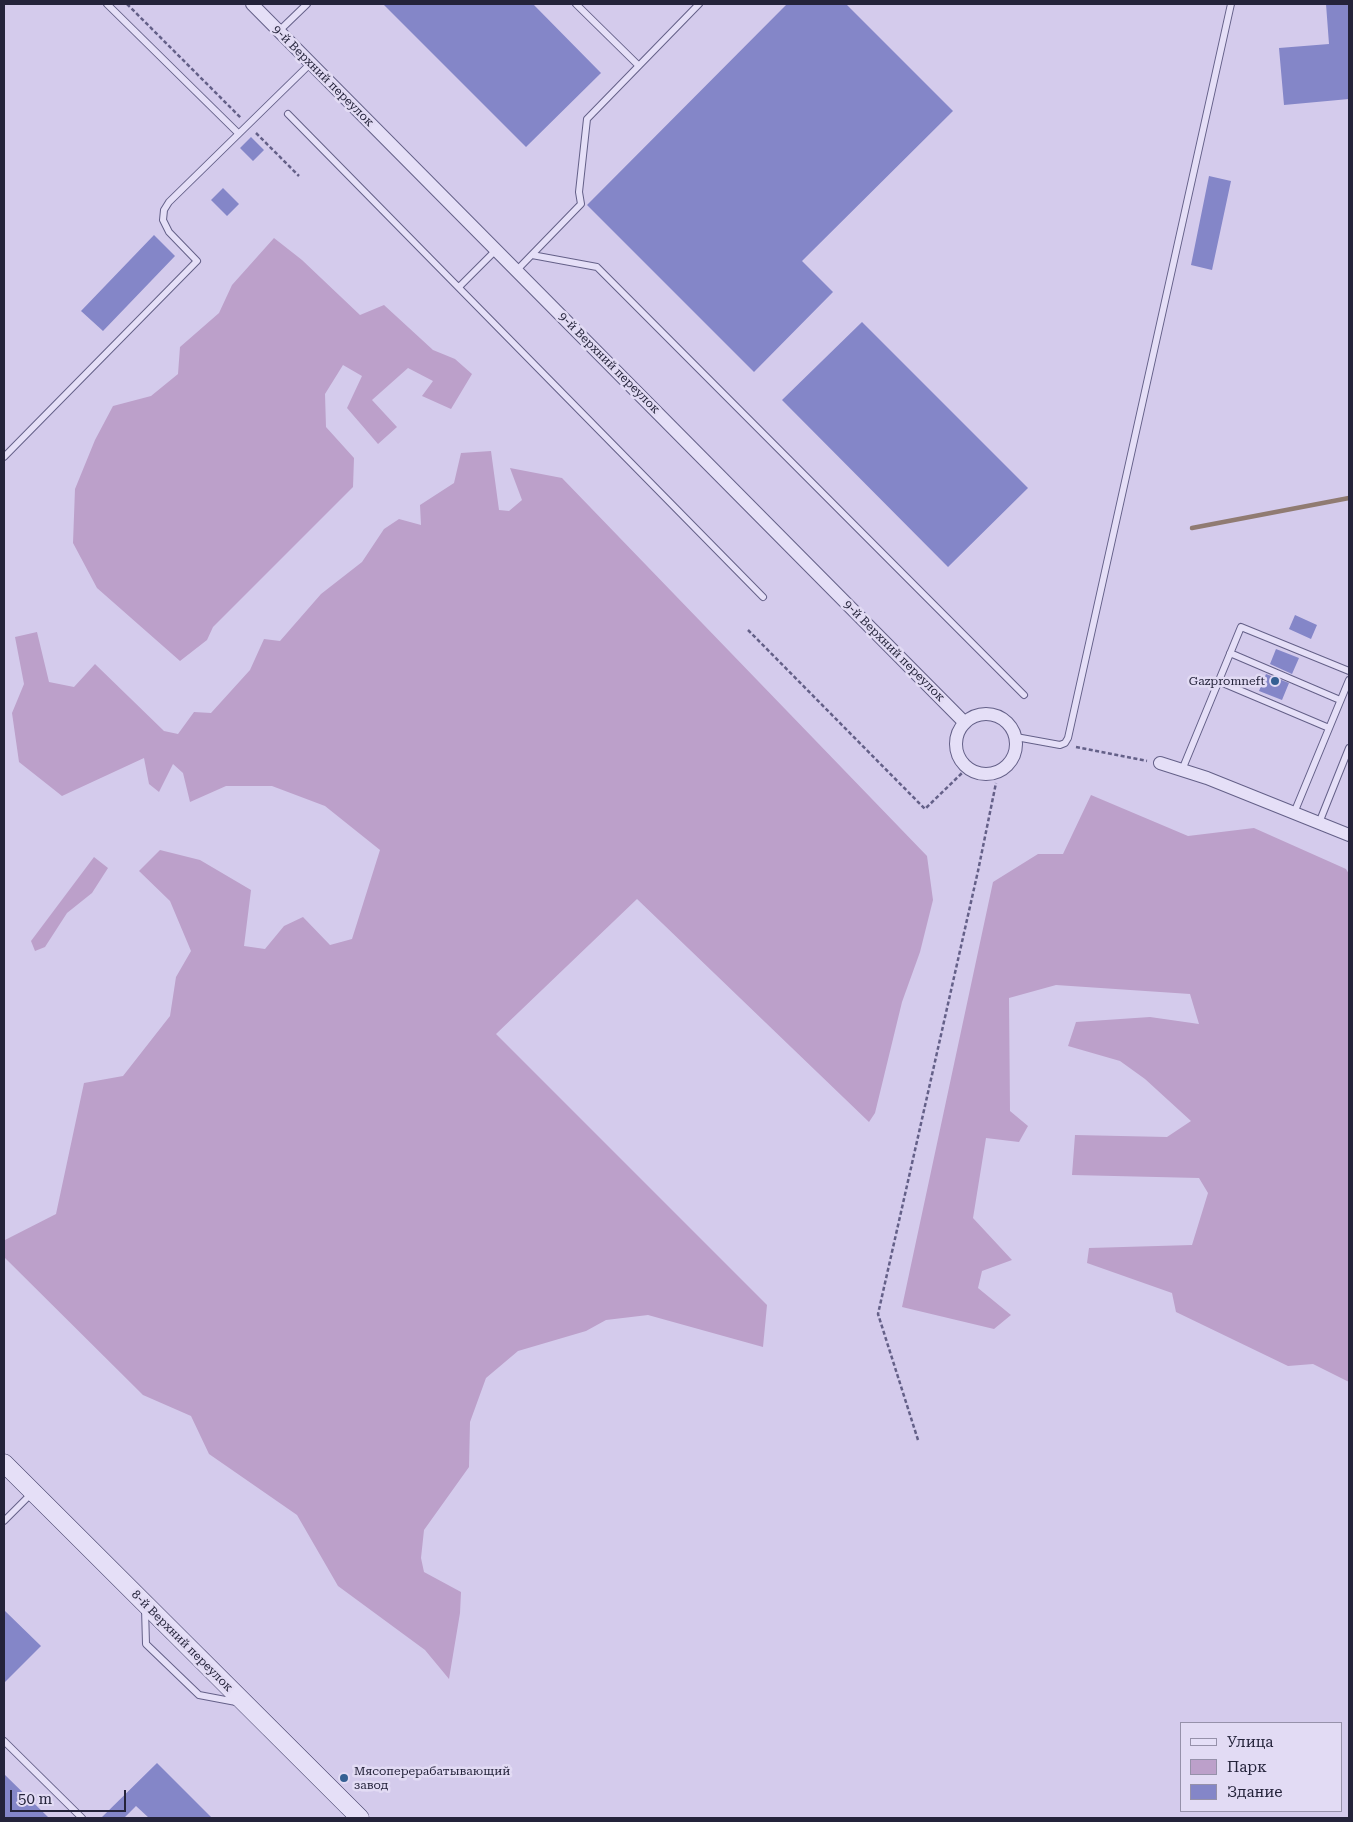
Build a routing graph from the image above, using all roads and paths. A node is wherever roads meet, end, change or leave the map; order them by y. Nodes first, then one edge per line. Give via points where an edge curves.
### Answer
1 (107, 4) edge
2 (127, 4) edge
3 (252, 4) edge
4 (307, 4) edge
5 (576, 4) edge
6 (699, 4) edge
7 (1231, 4) edge
8 (279, 31) junction
9 (311, 63) junction
10 (638, 65) junction
11 (288, 114) dead end
12 (247, 124) junction
13 (238, 133) junction
14 (298, 176) dead end
15 (496, 250) junction
16 (532, 255) junction
17 (517, 270) junction
18 (458, 287) junction
19 (4, 457) edge
20 (763, 597) dead end
21 (748, 630) dead end
22 (1230, 653) junction
23 (1349, 671) edge
24 (1349, 680) edge
25 (1218, 681) junction
26 (1024, 694) dead end
27 (1340, 700) junction
28 (965, 723) junction
29 (1329, 728) junction
30 (1016, 736) junction
31 (1065, 743) junction
32 (1349, 748) edge
33 (1160, 764) joint
34 (1342, 766) junction
35 (1349, 769) edge
36 (1182, 770) junction
37 (963, 772) dead end
38 (996, 783) dead end
39 (1294, 813) junction
40 (1319, 823) junction
41 (1349, 835) edge
42 (918, 1440) dead end
43 (4, 1463) edge
44 (32, 1492) junction
45 (4, 1521) edge
46 (145, 1604) junction
47 (244, 1703) junction
48 (4, 1742) edge
49 (82, 1818) edge
50 (360, 1818) edge

1 - 13 lane
2 - 12 path
3 - 8 street, 9-й Верхний переулок
4 - 8 lane
5 - 10 lane
6 - 10 lane
7 - 31 lane
8 - 9 street, 9-й Верхний переулок
9 - 12 lane
9 - 15 street, 9-й Верхний переулок
10 - 16 lane via 586,119 579,192 581,204
11 - 18 lane
12 - 13 lane
12 - 14 path
13 - 19 lane via 164,210 163,220 169,232 197,261
15 - 17 street, 9-й Верхний переулок
15 - 18 lane
16 - 17 lane
16 - 26 lane via 597,267
17 - 28 street, 9-й Верхний переулок
18 - 20 lane
21 - 37 path via 925,809
22 - 23 lane via 1240,627
22 - 25 lane
22 - 27 lane
24 - 27 lane
25 - 29 lane
25 - 36 lane
27 - 29 lane
28 - 30 street via 975,716 988,714 1010,725
28 - 30 street via 958,734 956,746 968,768 979,774 1003,770 1012,761
29 - 39 lane
30 - 31 lane via 1060,745
31 - 33 path
32 - 34 lane
33 - 36 street
34 - 35 lane
34 - 40 lane
36 - 39 street
38 - 42 path via 878,1314
39 - 40 street
40 - 41 street
43 - 44 street, 8-й Верхний переулок
44 - 45 lane
44 - 46 street, 8-й Верхний переулок
46 - 47 street, 8-й Верхний переулок
46 - 47 lane via 146,1644 200,1694
47 - 50 street, 8-й Верхний переулок
48 - 49 lane

